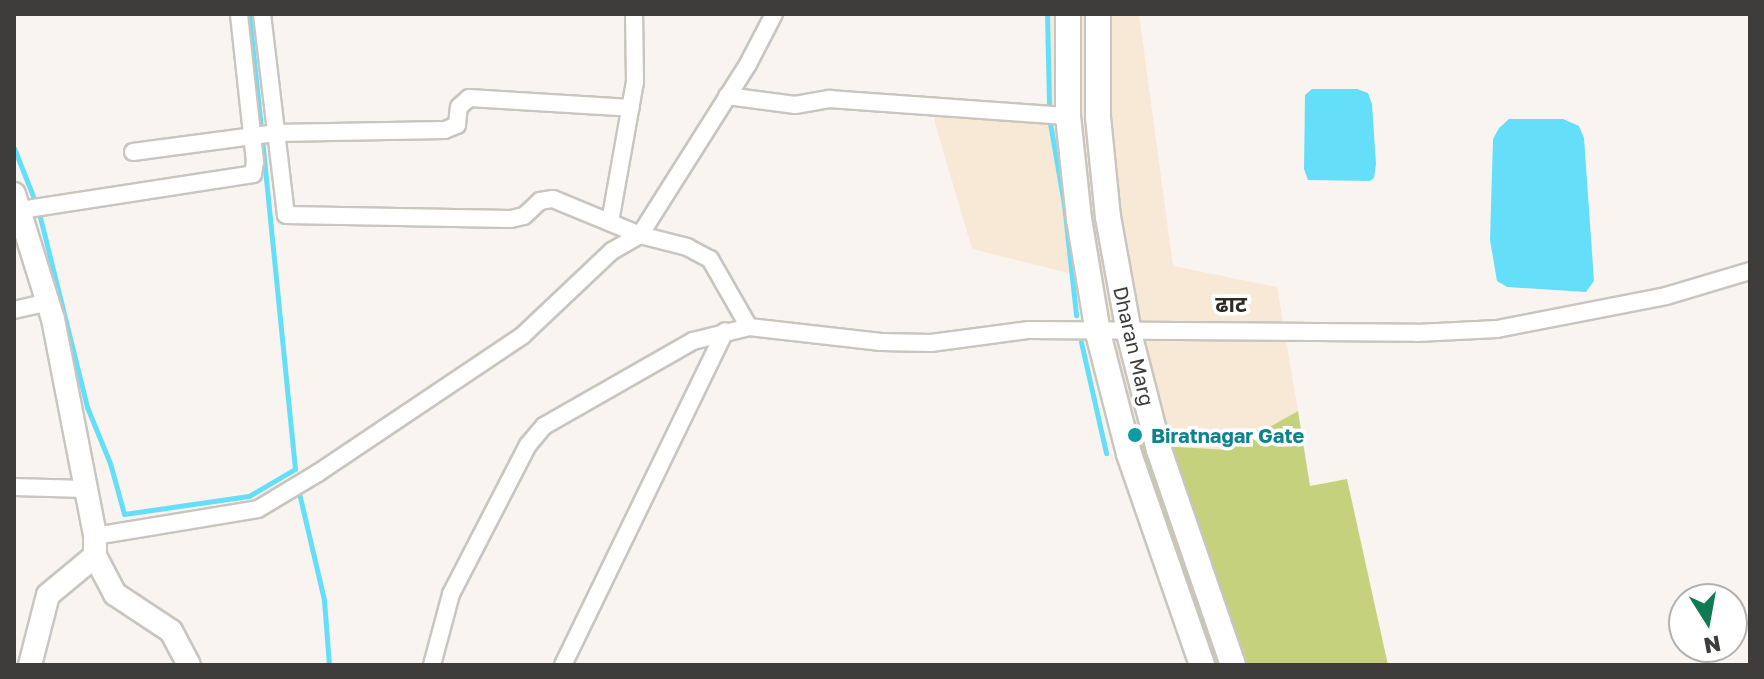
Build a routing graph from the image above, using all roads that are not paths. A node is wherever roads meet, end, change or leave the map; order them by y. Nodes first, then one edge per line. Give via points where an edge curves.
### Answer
1 (239, 14) edge
2 (262, 14) edge
3 (634, 14) edge
4 (774, 14) edge
5 (1068, 14) edge
6 (1098, 14) edge
7 (727, 96) junction
8 (631, 108) junction
9 (1068, 116) junction
10 (275, 133) junction
11 (252, 136) junction
12 (133, 152) dead end
13 (17, 202) edge
14 (610, 222) junction
15 (640, 235) junction
16 (1750, 271) edge
17 (48, 302) junction
18 (14, 310) edge
19 (749, 327) junction
20 (725, 331) junction
21 (1098, 333) junction
22 (1129, 333) junction
23 (14, 487) edge
24 (86, 489) junction
25 (95, 546) junction
26 (30, 665) edge
27 (189, 665) edge
28 (432, 665) edge
29 (563, 665) edge
30 (1202, 665) edge
31 (1233, 665) edge

1 - 11 street
2 - 10 street
3 - 8 street
4 - 7 street
5 - 9 main road, Dharan Marg
6 - 22 main road, Dharan Marg via 1098,117 1108,217
7 - 9 street via 795,105 830,99
7 - 15 street
8 - 10 street via 469,98 459,107 457,125 445,130
8 - 14 street
9 - 21 main road, Dharan Marg
10 - 11 street
10 - 14 street via 283,209 289,216 511,219 524,216 545,199
11 - 12 street
11 - 13 street via 255,169 249,175
13 - 17 street
14 - 15 street
15 - 19 street via 710,259
15 - 25 street via 612,251 522,336 258,509
16 - 22 street via 1666,296 1497,329
17 - 18 street
17 - 24 street
19 - 20 street
19 - 21 street via 931,343 1029,330
20 - 28 street via 693,341 544,426 528,445 451,594
20 - 29 street
21 - 22 street
21 - 30 main road, Dharan Marg via 1129,454
22 - 31 main road, Dharan Marg via 1159,450
23 - 24 street
24 - 25 street
25 - 26 street via 48,595
25 - 27 street via 115,594 171,631

